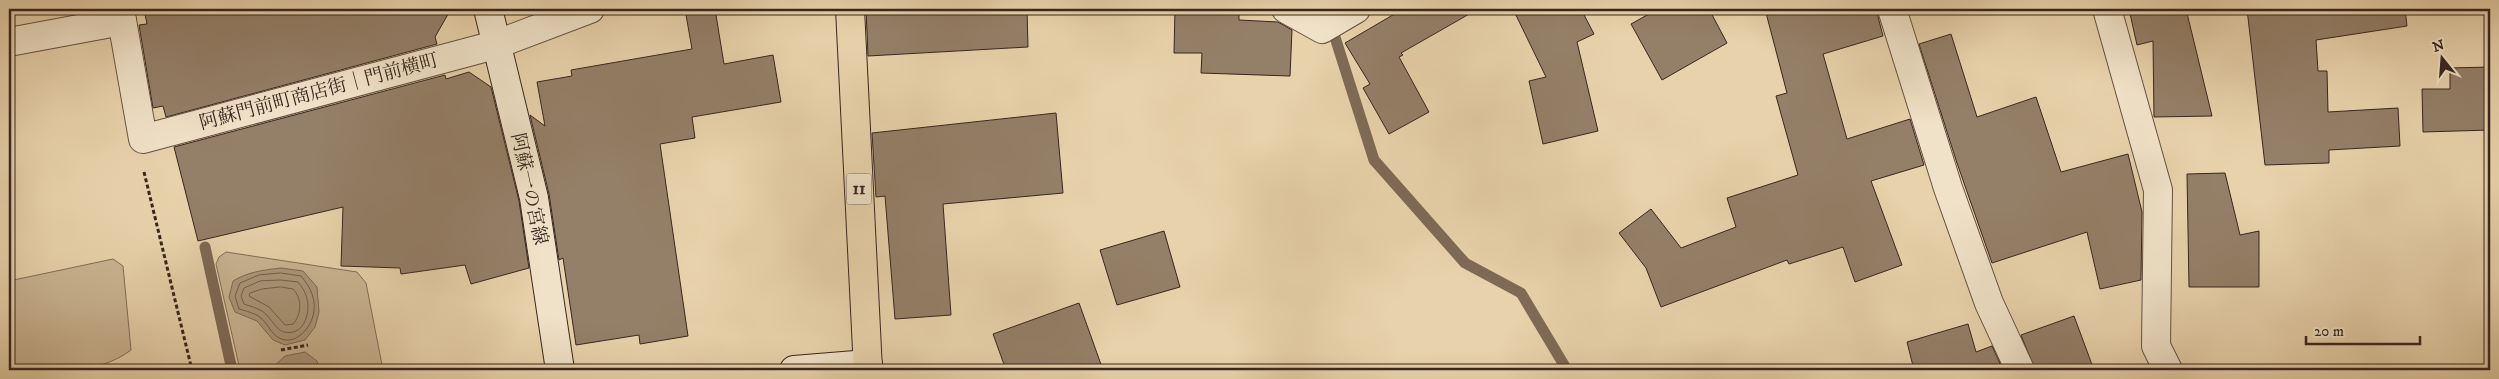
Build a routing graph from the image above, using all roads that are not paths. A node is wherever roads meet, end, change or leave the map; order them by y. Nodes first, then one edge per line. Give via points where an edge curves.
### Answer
1 (488, 9) edge
2 (590, 9) edge
3 (850, 9) edge
4 (1286, 9) edge
5 (1356, 9) edge
6 (1892, 9) edge
7 (2106, 9) edge
8 (121, 15) edge
9 (9, 42) edge
10 (495, 45) junction
11 (868, 367) edge
12 (560, 370) edge
13 (794, 370) edge
14 (2020, 370) edge
15 (2167, 370) edge

1 - 10 street, 阿蘇一の宮線
2 - 10 street, 阿蘇門前町商店街｜門前横町
3 - 11 main road, 11
4 - 5 street via 1322,30
6 - 14 street via 1948,188 1986,294
7 - 15 street via 2158,190 2156,346
8 - 9 street
8 - 10 street, 阿蘇門前町商店街｜門前横町 via 142,139
10 - 12 street, 阿蘇一の宮線 via 534,198
11 - 13 street

